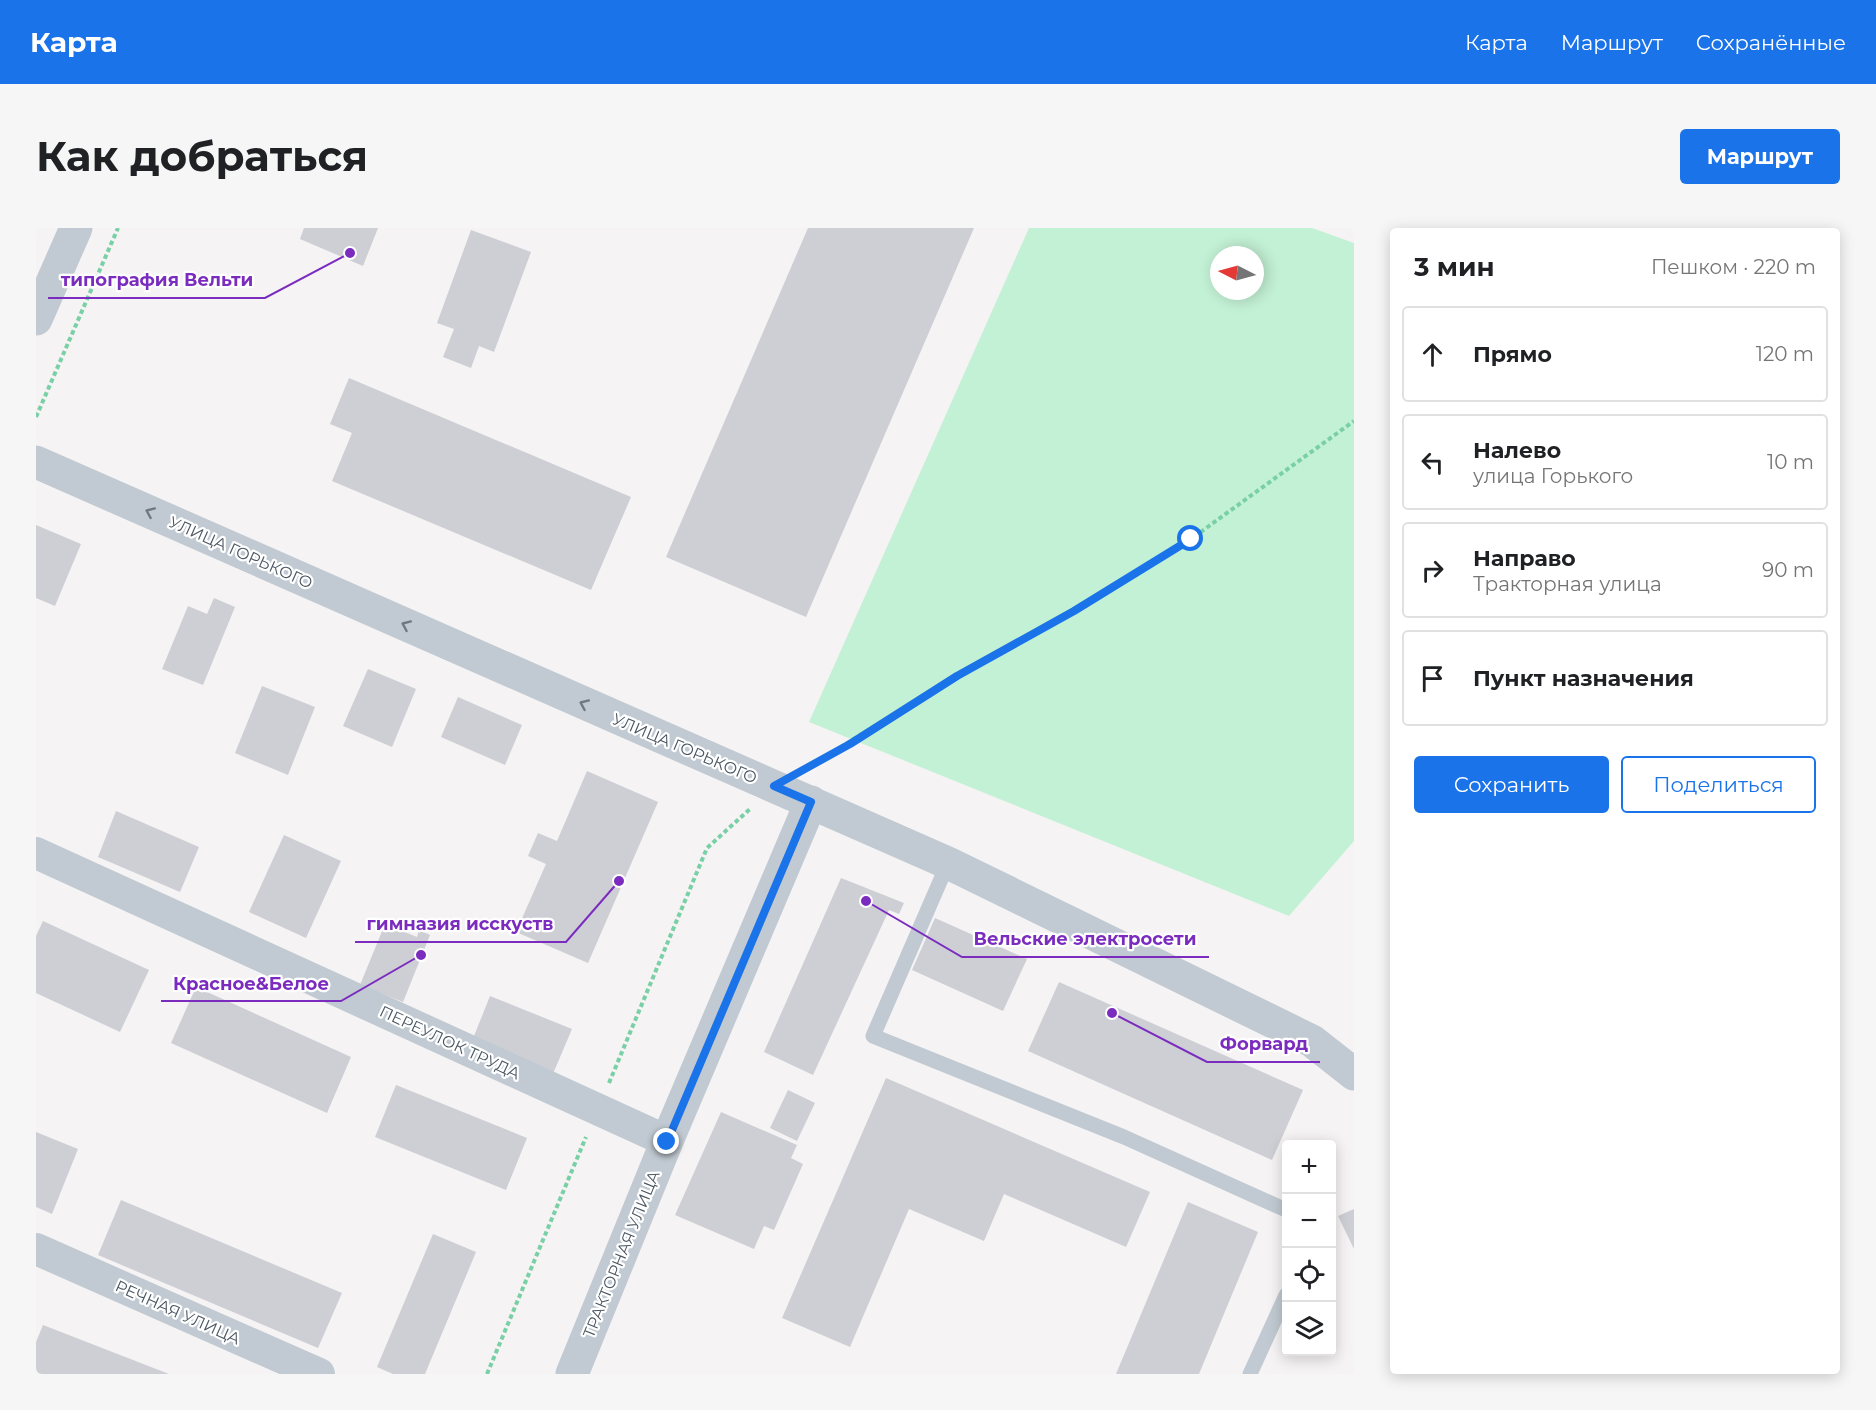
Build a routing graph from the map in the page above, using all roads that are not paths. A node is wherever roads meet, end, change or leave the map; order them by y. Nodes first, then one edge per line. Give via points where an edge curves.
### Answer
1 (76, 228) edge
2 (36, 319) edge
3 (36, 462) edge
4 (811, 802) junction
5 (36, 853) edge
6 (948, 863) junction
7 (1354, 1074) edge
8 (667, 1142) junction
9 (1282, 1208) edge
10 (36, 1249) edge
11 (1284, 1302) edge
12 (320, 1374) edge
13 (572, 1374) edge
14 (1250, 1374) edge

1 - 2 street
4 -> 3 street, УЛИЦА ГОРЬКОГО
4 - 6 street, УЛИЦА ГОРЬКОГО
4 - 8 street, ТРАКТОРНАЯ УЛИЦА
5 - 8 street, ПЕРЕУЛОК ТРУДА
6 - 7 street, УЛИЦА ГОРЬКОГО via 1312,1041
6 - 9 lane via 873,1036 1124,1137
8 - 13 street, ТРАКТОРНАЯ УЛИЦА
10 - 12 street, РЕЧНАЯ УЛИЦА
11 - 14 lane

